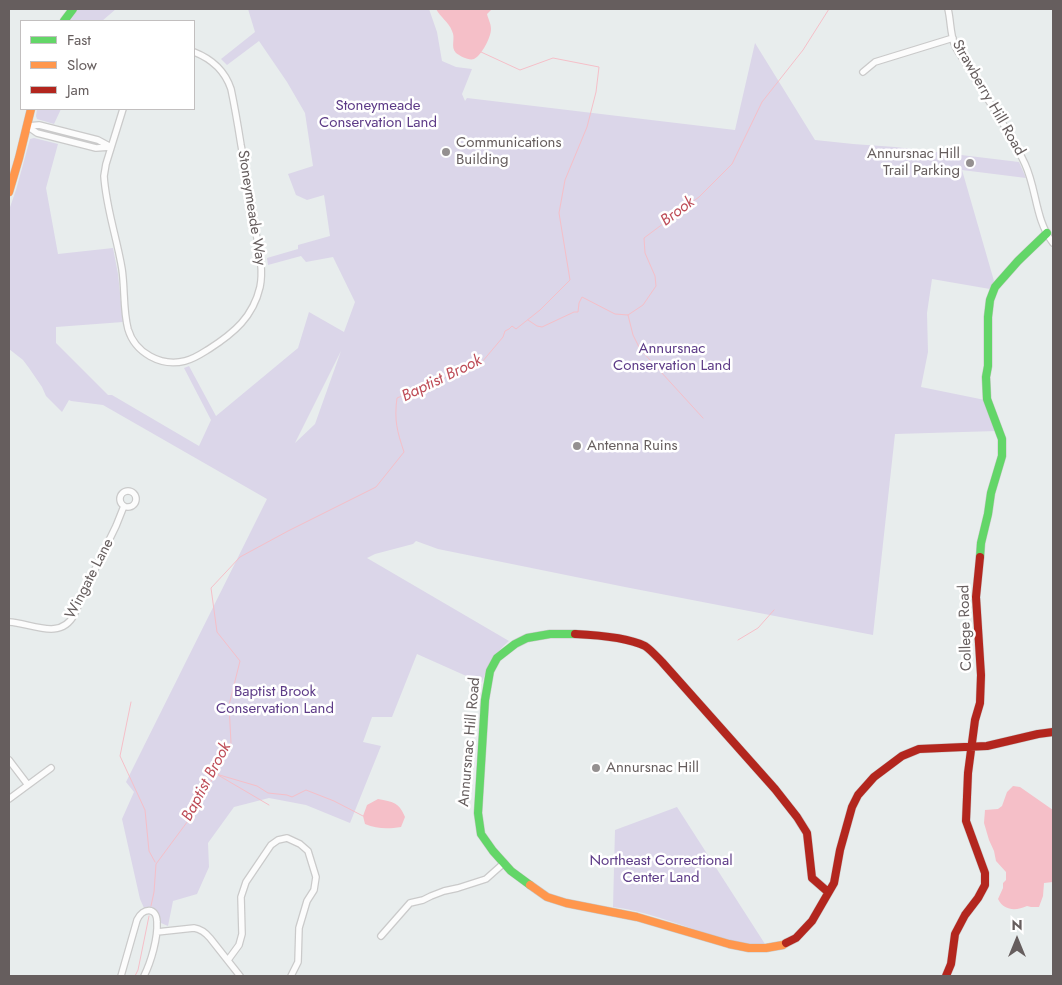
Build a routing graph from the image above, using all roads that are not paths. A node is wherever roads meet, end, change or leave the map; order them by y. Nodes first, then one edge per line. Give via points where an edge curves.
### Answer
1 (73, 9) edge
2 (948, 9) edge
3 (65, 20) edge
4 (953, 38) junction
5 (195, 52) edge
6 (863, 72) dead end
7 (31, 110) edge
8 (122, 110) edge
9 (27, 126) junction
10 (111, 147) junction
11 (9, 192) edge
12 (1047, 233) junction
13 (1053, 243) edge
14 (124, 506) dead end
15 (9, 622) edge
16 (1053, 732) edge
17 (972, 747) junction
18 (9, 760) edge
19 (51, 768) dead end
20 (28, 785) junction
21 (9, 799) edge
22 (504, 863) junction
23 (828, 892) junction
24 (156, 932) junction
25 (381, 936) dead end
26 (228, 960) junction
27 (121, 976) edge
28 (144, 976) edge
29 (240, 976) edge
30 (291, 976) edge
31 (946, 976) edge

1 - 3 street
2 - 4 street, Strawberry Hill Road
4 - 6 street via 876,62
4 - 12 street, Strawberry Hill Road via 1021,157
5 - 10 street, Stoneymeade Way via 217,66 231,89 261,273 260,288 244,321 224,339 190,359 172,362 147,355 129,332 122,269 104,182
7 - 9 street
8 - 10 street, Stoneymeade Way
9 - 10 street via 37,133 79,144
9 - 11 street
12 - 13 street, Strawberry Hill Road
12 - 17 street, College Road via 995,287 990,300 987,399 1002,440 1002,456 981,543 976,597 980,703
14 - 15 street, Wingate Lane via 70,622 62,628 51,629
16 - 17 street, Annursnac Hill Road
17 - 23 street, Annursnac Hill Road via 919,749 902,756 874,777 852,807 835,880
17 - 31 street, College Road via 966,822 985,873 984,886 955,934
18 - 20 street
19 - 20 street
20 - 21 street
22 - 23 street, Annursnac Hill Road via 547,897 637,917 749,948 783,945 796,938 812,921
22 - 23 street, Annursnac Hill Road via 481,834 478,814 485,700 490,671 497,658 527,638 562,634 597,636 634,642 646,647 662,662 797,817 807,833 812,878
22 - 25 street via 486,879 410,904
24 - 26 street via 199,929
24 - 27 street via 155,914 146,910 142,912
24 - 28 street
26 - 29 street
26 - 30 street via 241,940 241,897 246,882 271,845 287,838 308,851 316,877 298,928 298,962

